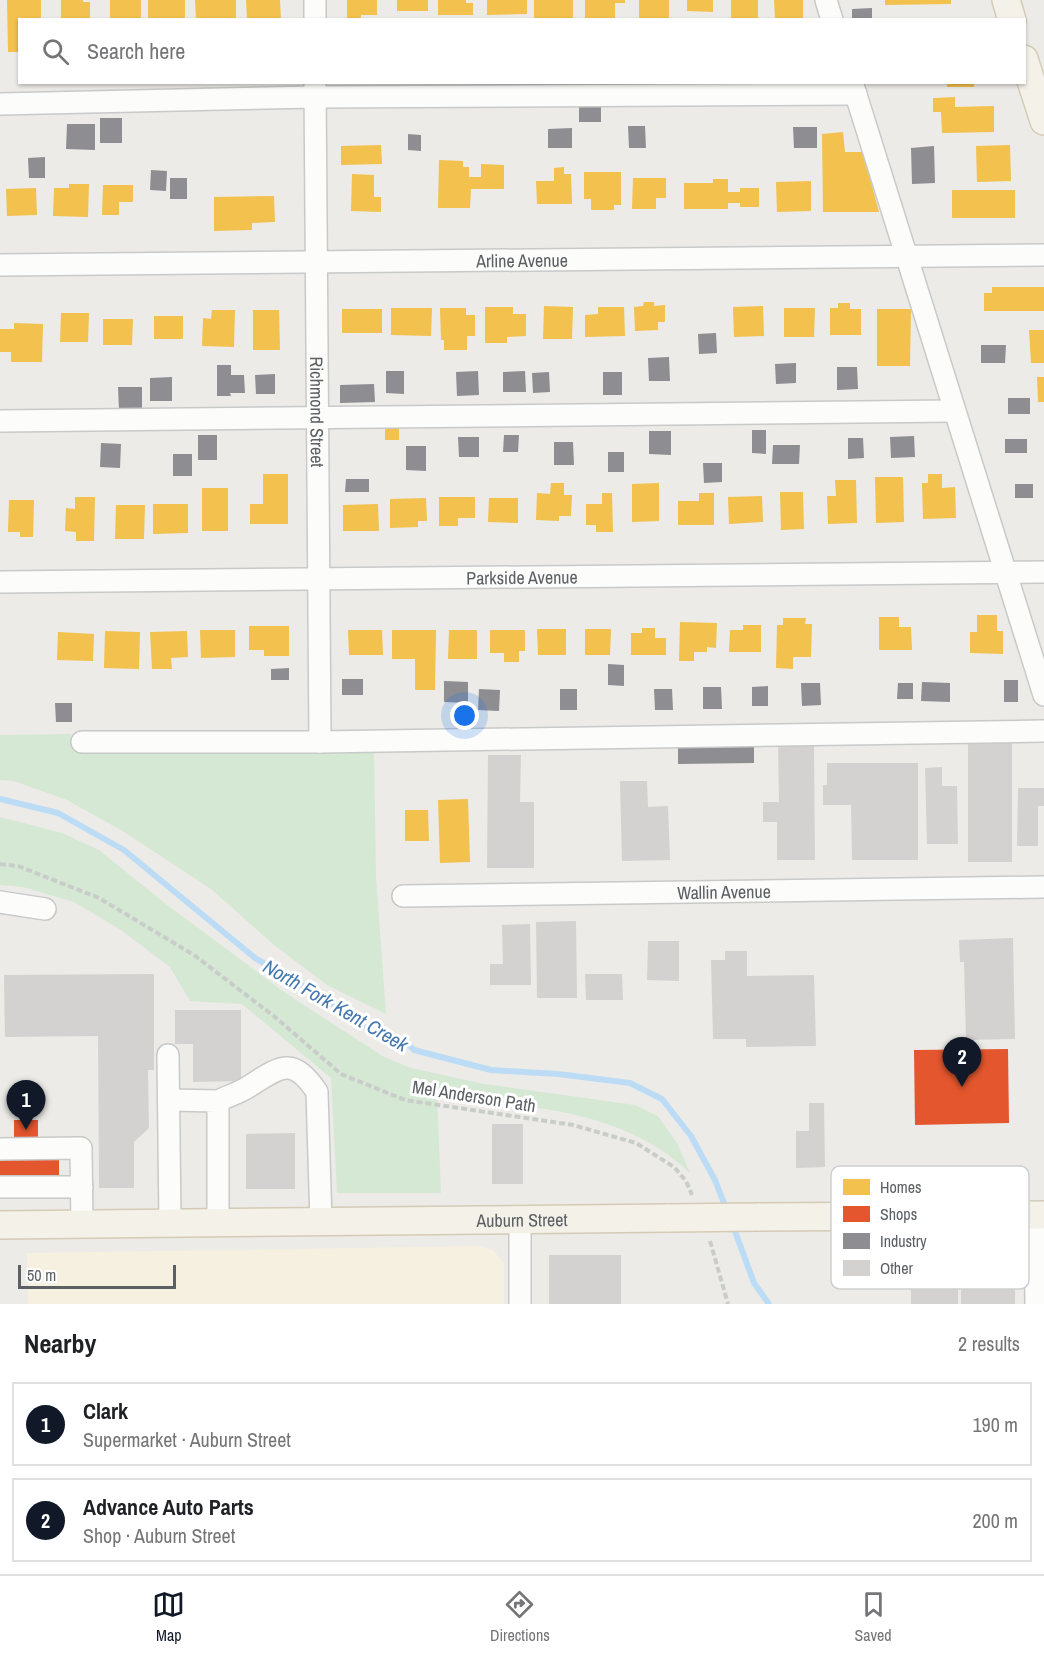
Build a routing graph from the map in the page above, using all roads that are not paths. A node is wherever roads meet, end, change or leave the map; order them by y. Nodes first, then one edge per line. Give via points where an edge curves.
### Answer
1 (315, 0) edge
2 (826, 0) edge
3 (1006, 0) edge
4 (315, 18) edge
5 (831, 18) edge
6 (1011, 18) edge
7 (1032, 65) edge
8 (854, 88) edge
9 (315, 90) edge
10 (0, 104) edge
11 (1044, 121) edge
12 (1044, 255) edge
13 (906, 256) junction
14 (316, 262) junction
15 (0, 265) edge
16 (954, 411) junction
17 (318, 417) junction
18 (0, 422) edge
19 (1044, 572) edge
20 (1006, 573) junction
21 (319, 579) junction
22 (0, 582) edge
23 (1044, 695) edge
24 (1044, 730) edge
25 (82, 742) dead end
26 (320, 742) junction
27 (1044, 887) edge
28 (403, 896) dead end
29 (0, 902) edge
30 (45, 909) dead end
31 (168, 1056) dead end
32 (169, 1100) junction
33 (218, 1101) junction
34 (0, 1149) edge
35 (0, 1187) edge
36 (82, 1187) junction
37 (1040, 1215) edge
38 (831, 1216) edge
39 (520, 1219) junction
40 (321, 1222) junction
41 (170, 1223) junction
42 (218, 1223) junction
43 (82, 1224) junction
44 (0, 1225) edge
45 (520, 1304) edge
46 (1036, 1304) edge

1 - 4 street
2 - 5 street
3 - 6 main road
7 - 11 main road
8 - 9 street
8 - 13 street
9 - 10 street
9 - 14 street, Richmond Street
12 - 13 street, Arline Avenue
13 - 14 street, Arline Avenue
13 - 16 street
14 - 15 street, Arline Avenue
14 - 17 street, Richmond Street
16 - 17 street
16 - 20 street
17 - 18 street
17 - 21 street, Richmond Street
19 - 20 street, Parkside Avenue
20 - 21 street, Parkside Avenue
20 - 23 street
21 - 22 street, Parkside Avenue
21 - 26 street, Richmond Street
24 - 26 street
25 - 26 street
27 - 28 street, Wallin Avenue
29 - 30 street
31 - 32 street
32 - 33 street
32 - 41 street
33 - 40 street via 268,1073 285,1068 308,1078 317,1092
33 - 42 street
34 - 36 street via 81,1148
35 - 36 street
36 - 43 street
37 - 46 street
38 - 39 main road, Auburn Street, bridge
39 - 40 main road, Auburn Street
39 - 45 street
40 - 42 main road, Auburn Street
41 - 42 main road, Auburn Street
41 - 43 main road, Auburn Street
43 - 44 main road, Auburn Street

